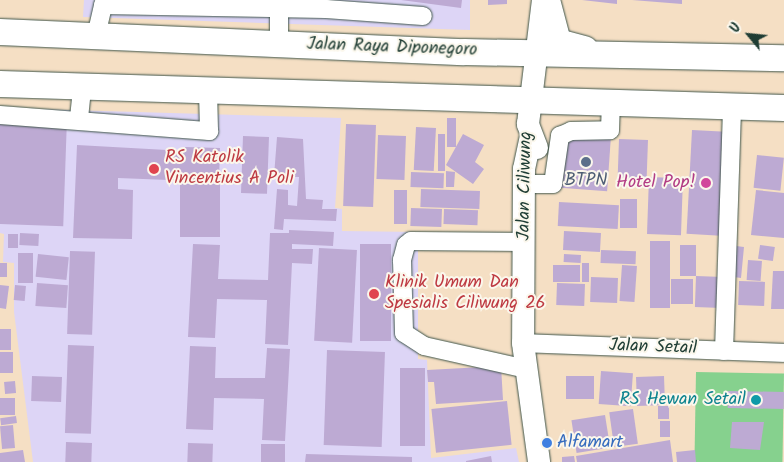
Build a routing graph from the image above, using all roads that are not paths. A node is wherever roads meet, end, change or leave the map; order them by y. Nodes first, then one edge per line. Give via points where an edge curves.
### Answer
1 (543, 0) edge
2 (547, 0) edge
3 (279, 8) junction
4 (423, 16) dead end
5 (0, 32) edge
6 (96, 36) junction
7 (279, 44) junction
8 (593, 52) junction
9 (535, 53) junction
10 (784, 58) edge
11 (0, 72) edge
12 (0, 84) edge
13 (42, 86) junction
14 (82, 87) junction
15 (208, 90) junction
16 (529, 101) junction
17 (611, 102) junction
18 (732, 106) junction
19 (784, 108) edge
20 (0, 115) edge
21 (79, 118) junction
22 (531, 192) junction
23 (525, 242) junction
24 (523, 343) junction
25 (724, 351) junction
26 (784, 354) edge
27 (526, 370) junction
28 (539, 462) edge

1 - 9 main road, Jalan Ciliwung
2 - 8 highway via 558,42
3 - 4 street
3 - 6 street via 103,6
3 - 7 street
5 - 6 highway, Jalan Raya Diponegoro
6 - 7 highway, Jalan Raya Diponegoro
7 - 9 highway, Jalan Raya Diponegoro
8 - 9 highway, Jalan Raya Diponegoro
8 - 10 highway, Jalan Raya Diponegoro
9 - 16 main road, Jalan Ciliwung
11 - 13 highway
12 - 13 highway
13 - 14 highway
14 - 15 highway
14 - 21 street
15 - 16 highway
15 - 21 street via 209,131 86,124
16 - 17 highway
16 - 22 main road, Jalan Ciliwung via 531,136 525,148
17 - 18 highway
17 - 22 street via 610,130 571,131 560,136 553,184
18 - 19 highway
18 - 25 street
20 - 21 street
22 - 23 main road, Jalan Ciliwung
23 - 24 main road, Jalan Ciliwung
23 - 27 street via 412,241 406,245 402,260 404,333 424,346
24 - 25 street, Jalan Setail
24 - 27 main road, Jalan Ciliwung
25 - 26 street, Jalan Setail
27 - 28 main road, Jalan Ciliwung

